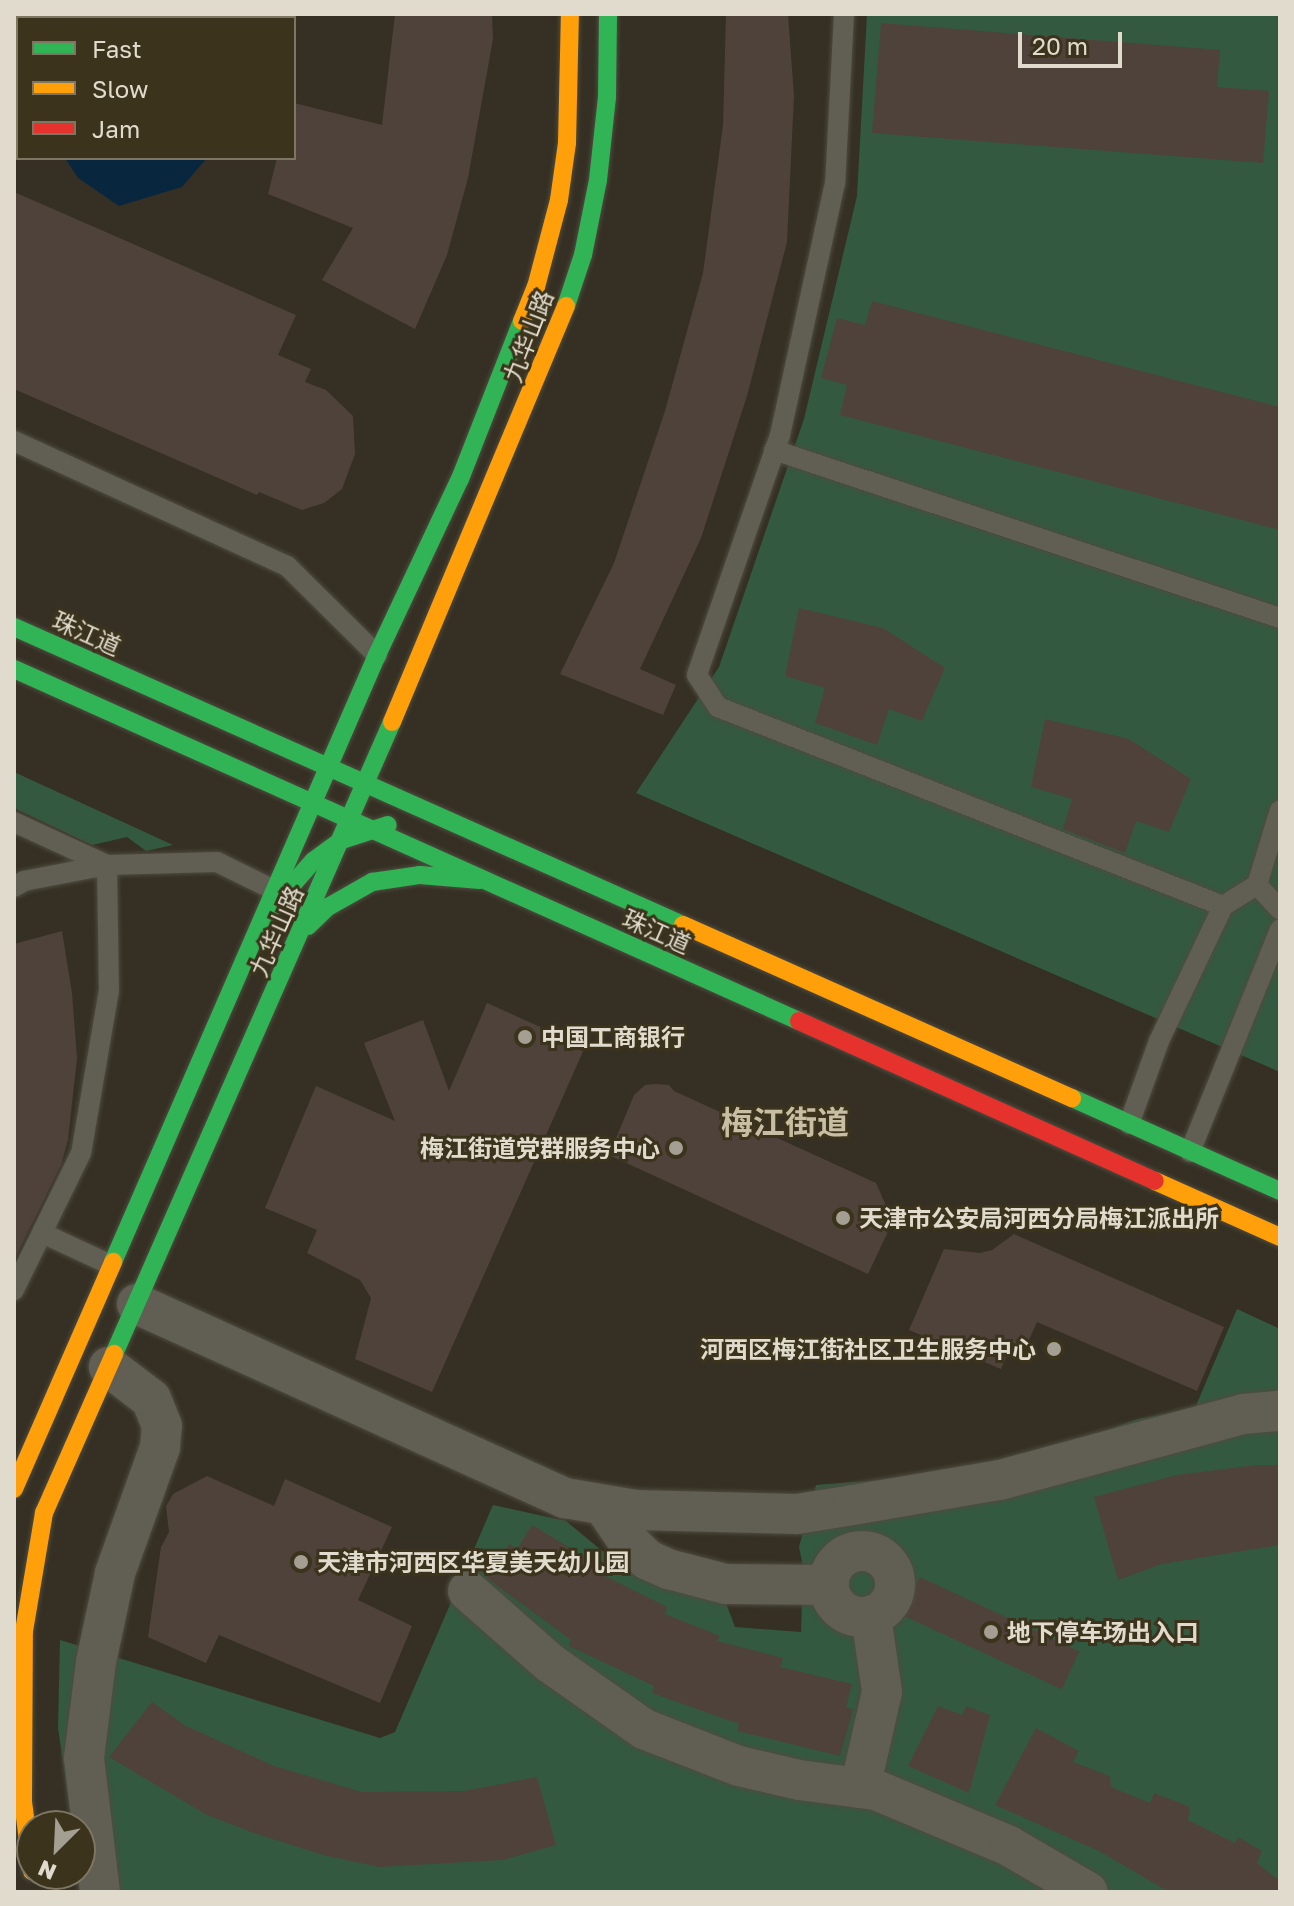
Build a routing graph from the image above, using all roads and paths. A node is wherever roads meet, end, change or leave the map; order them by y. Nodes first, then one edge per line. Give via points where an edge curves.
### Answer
1 (570, 14) edge
2 (608, 14) edge
3 (844, 14) edge
4 (14, 441) edge
5 (774, 450) junction
6 (1280, 618) edge
7 (14, 627) edge
8 (377, 655) junction
9 (14, 669) edge
10 (328, 767) junction
11 (366, 783) junction
12 (312, 804) junction
13 (1280, 810) edge
14 (351, 819) junction
15 (14, 822) edge
16 (371, 829) junction
17 (496, 839) junction
18 (342, 840) junction
19 (107, 865) junction
20 (488, 881) junction
21 (1257, 885) junction
22 (14, 887) edge
23 (276, 891) junction
24 (1223, 906) junction
25 (1280, 910) edge
26 (264, 917) junction
27 (1280, 929) edge
28 (301, 934) junction
29 (1129, 1124) junction
30 (1190, 1152) junction
31 (1280, 1191) edge
32 (42, 1233) junction
33 (1280, 1237) edge
34 (111, 1265) junction
35 (14, 1290) edge
36 (137, 1304) junction
37 (109, 1367) junction
38 (1280, 1411) edge
39 (14, 1489) edge
40 (853, 1505) junction
41 (604, 1506) junction
42 (858, 1551) junction
43 (22, 1582) edge
44 (829, 1585) junction
45 (468, 1591) dead end
46 (871, 1616) junction
47 (19, 1631) edge
48 (860, 1788) junction
49 (24, 1810) edge
50 (100, 1892) edge
51 (1088, 1892) edge

1 - 8 street, 九华山路 via 567,143 559,200 536,287 460,479
2 - 11 street, 九华山路 via 604,124 583,255 556,335
3 - 5 lane via 835,183
4 - 8 lane via 287,566
5 - 6 lane
5 - 24 lane via 697,675 718,707
7 - 10 street, 珠江道
8 - 10 street, 九华山路
9 - 12 street, 珠江道
10 - 11 street, 珠江道
10 - 12 street, 九华山路
11 - 14 street, 九华山路
11 - 17 street, 珠江道
12 - 14 street, 珠江道
12 - 23 street, 九华山路
13 - 21 lane
14 - 16 street, 珠江道
14 - 18 street, 九华山路
15 - 19 lane
16 - 17 street via 432,824
16 - 18 street
16 - 20 street, 珠江道
17 - 29 street, 珠江道
18 - 26 street via 313,861
18 - 28 street, 九华山路
19 - 22 lane
19 - 23 lane via 217,862
19 - 32 lane via 109,990 81,1153
20 - 28 street via 420,875 372,882 328,907
20 - 33 street, 珠江道
21 - 24 lane
21 - 25 lane
23 - 26 street, 九华山路
24 - 29 lane via 1165,1028
26 - 34 street, 九华山路
27 - 30 lane
28 - 36 street, 九华山路
29 - 30 street, 珠江道
30 - 31 street, 珠江道
32 - 34 lane
32 - 35 lane
34 - 39 street, 九华山路
36 - 37 street, 九华山路
36 - 41 street via 565,1498
37 - 43 street, 九华山路 via 44,1513
37 - 50 street via 151,1399 162,1426 160,1447 115,1573 96,1662 84,1758
38 - 40 street via 1243,1414 1000,1480
40 - 41 street via 797,1514
40 - 42 street
41 - 44 street via 648,1560 677,1572 726,1584
42 - 44 street via 841,1559
42 - 46 street via 879,1556 893,1572 894,1594
43 - 47 street, 九华山路
44 - 46 street via 842,1610
45 - 48 street via 550,1663 644,1729 739,1766
46 - 48 street via 882,1692
47 - 49 street, 九华山路
48 - 51 street via 939,1814 1009,1846

